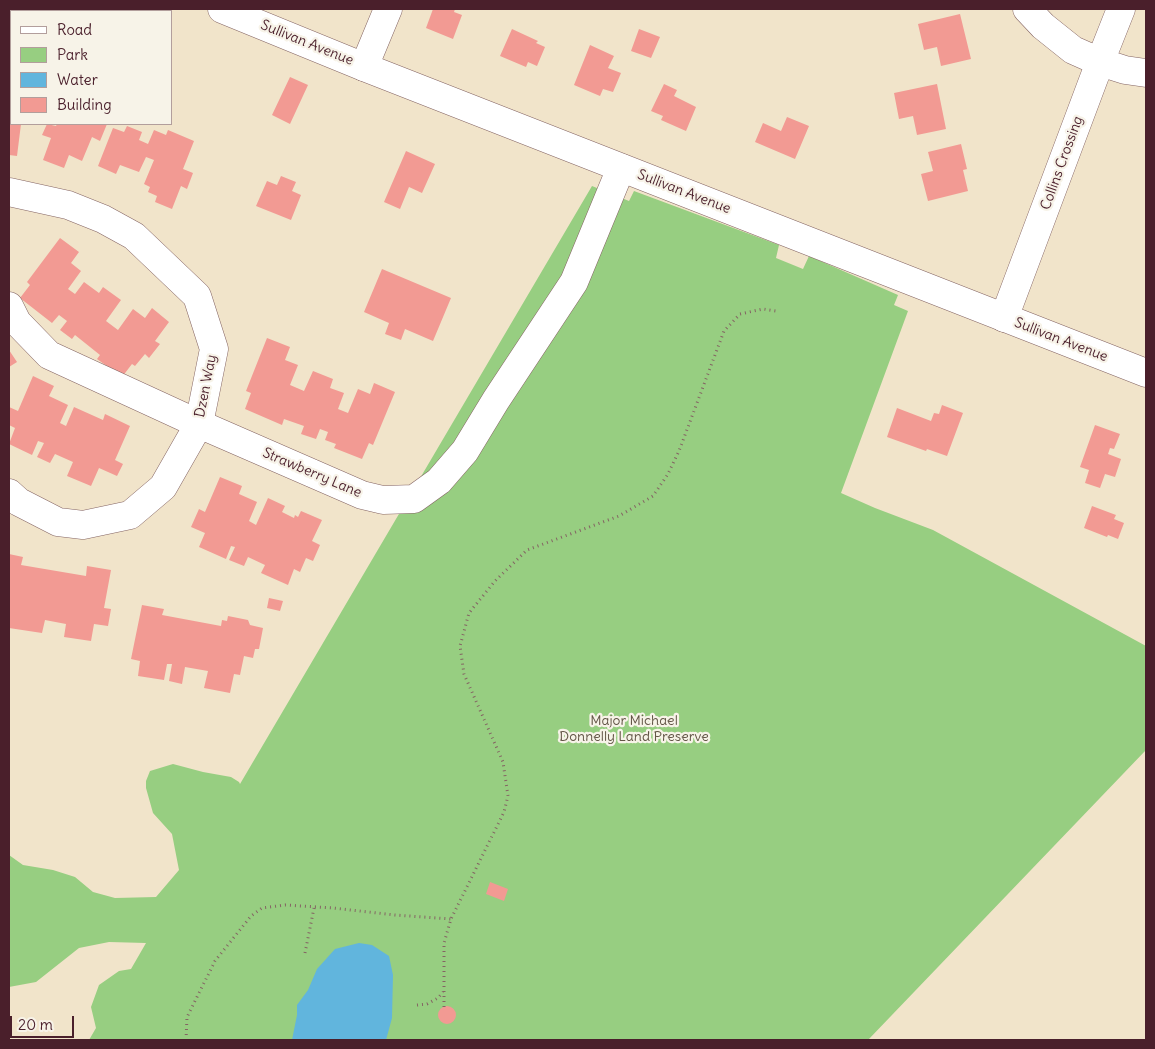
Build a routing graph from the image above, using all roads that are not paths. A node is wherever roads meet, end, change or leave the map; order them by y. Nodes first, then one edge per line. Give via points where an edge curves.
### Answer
1 (222, 9) edge
2 (388, 9) edge
3 (1027, 9) edge
4 (1121, 9) edge
5 (1100, 62) junction
6 (364, 66) junction
7 (1146, 73) edge
8 (621, 168) junction
9 (9, 192) edge
10 (9, 306) edge
11 (1004, 318) junction
12 (1146, 373) edge
13 (199, 424) junction
14 (9, 493) edge

1 - 6 street, Sullivan Avenue
2 - 6 street
3 - 5 street via 1056,38
4 - 5 street, Collins Crossing
5 - 7 street
5 - 11 street, Collins Crossing
6 - 8 street, Sullivan Avenue
8 - 11 street, Sullivan Avenue
8 - 13 street, Strawberry Lane via 574,282 465,451 439,481 414,499 384,500 362,495
9 - 13 street, Dzen Way via 68,205 134,236 197,296 214,349
10 - 13 street, Strawberry Lane via 17,322 49,355
11 - 12 street, Sullivan Avenue
13 - 14 street, Dzen Way via 162,487 130,515 83,525 58,522 19,502

